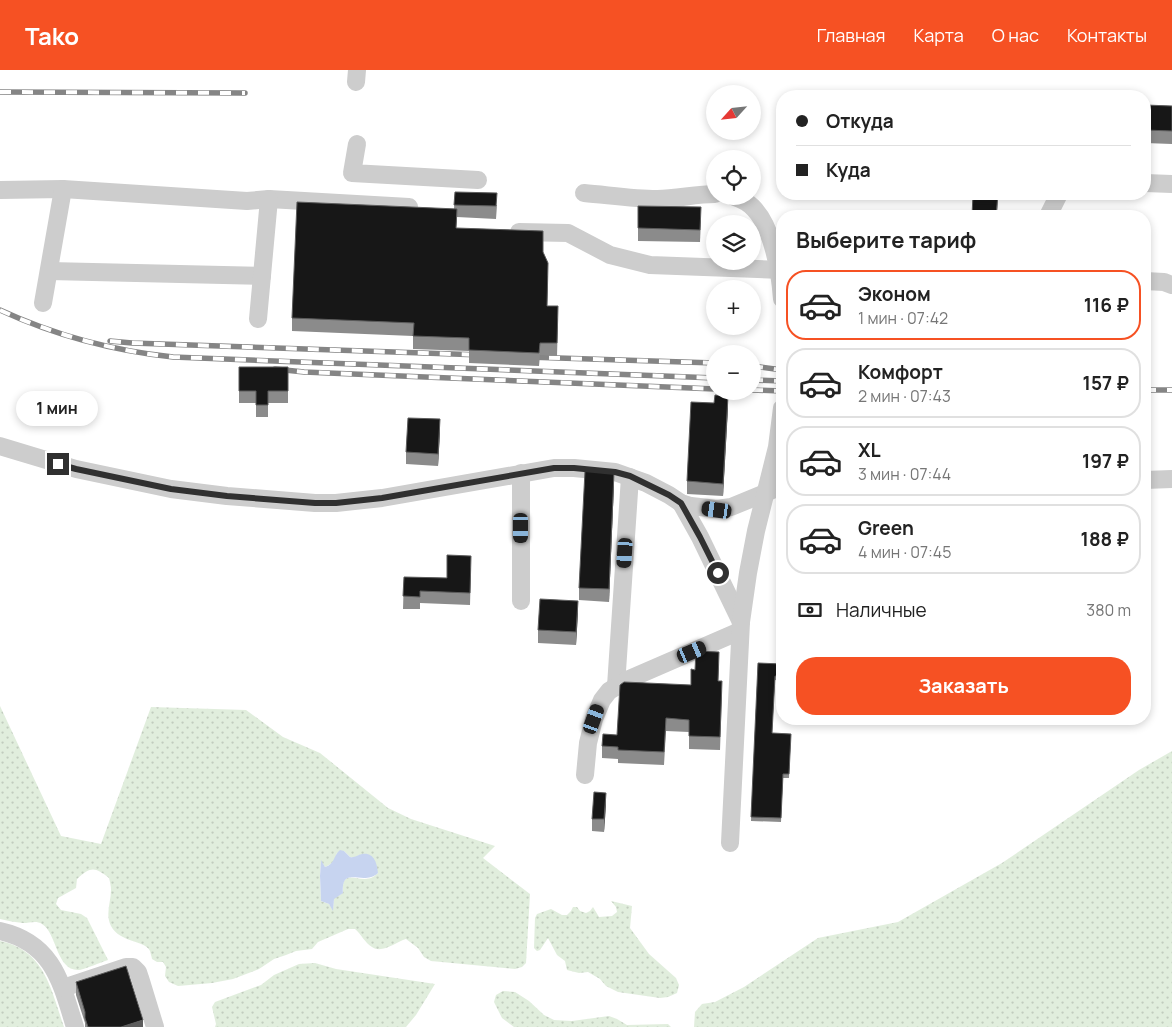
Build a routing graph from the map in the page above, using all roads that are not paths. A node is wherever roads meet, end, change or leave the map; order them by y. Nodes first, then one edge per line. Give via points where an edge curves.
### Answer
1 (357, 144) dead end
2 (478, 180) dead end
3 (1151, 183) edge
4 (1172, 184) edge
5 (63, 189) junction
6 (0, 190) edge
7 (584, 193) dead end
8 (706, 194) edge
9 (269, 199) junction
10 (750, 205) edge
11 (426, 208) edge
12 (504, 232) edge
13 (776, 255) edge
14 (776, 270) edge
15 (48, 271) junction
16 (262, 276) junction
17 (1151, 281) edge
18 (1172, 285) edge
19 (43, 303) dead end
20 (258, 319) dead end
21 (1, 445) edge
22 (776, 451) edge
23 (521, 474) junction
24 (630, 476) junction
25 (1172, 479) edge
26 (1151, 480) edge
27 (776, 489) edge
28 (765, 494) junction
29 (681, 503) junction
30 (521, 601) dead end
31 (741, 626) junction
32 (616, 686) junction
33 (585, 775) dead end
34 (730, 843) dead end
35 (0, 930) edge
36 (62, 988) junction
37 (76, 1027) edge
38 (155, 1027) edge

1 - 2 lane via 352,173
3 - 4 lane
5 - 6 lane
5 - 9 lane via 246,202
5 - 15 lane
7 - 8 lane via 642,199
9 - 11 lane
9 - 16 lane
10 - 13 lane via 767,230
12 - 14 lane via 568,233 610,254 650,265
15 - 16 lane
15 - 19 lane
16 - 20 lane
17 - 18 lane
21 - 23 lane via 76,469 171,489 315,503 382,498
22 - 28 lane
23 - 24 lane via 574,468
23 - 30 lane
24 - 29 lane
24 - 32 lane
25 - 26 lane
27 - 28 lane
28 - 29 lane via 717,510
28 - 31 lane via 751,556
29 - 31 lane via 718,573
31 - 32 lane
31 - 34 lane
32 - 33 lane via 602,700 596,714 588,743
35 - 36 lane via 23,939 42,952
36 - 37 lane
36 - 38 lane via 133,967 138,972

